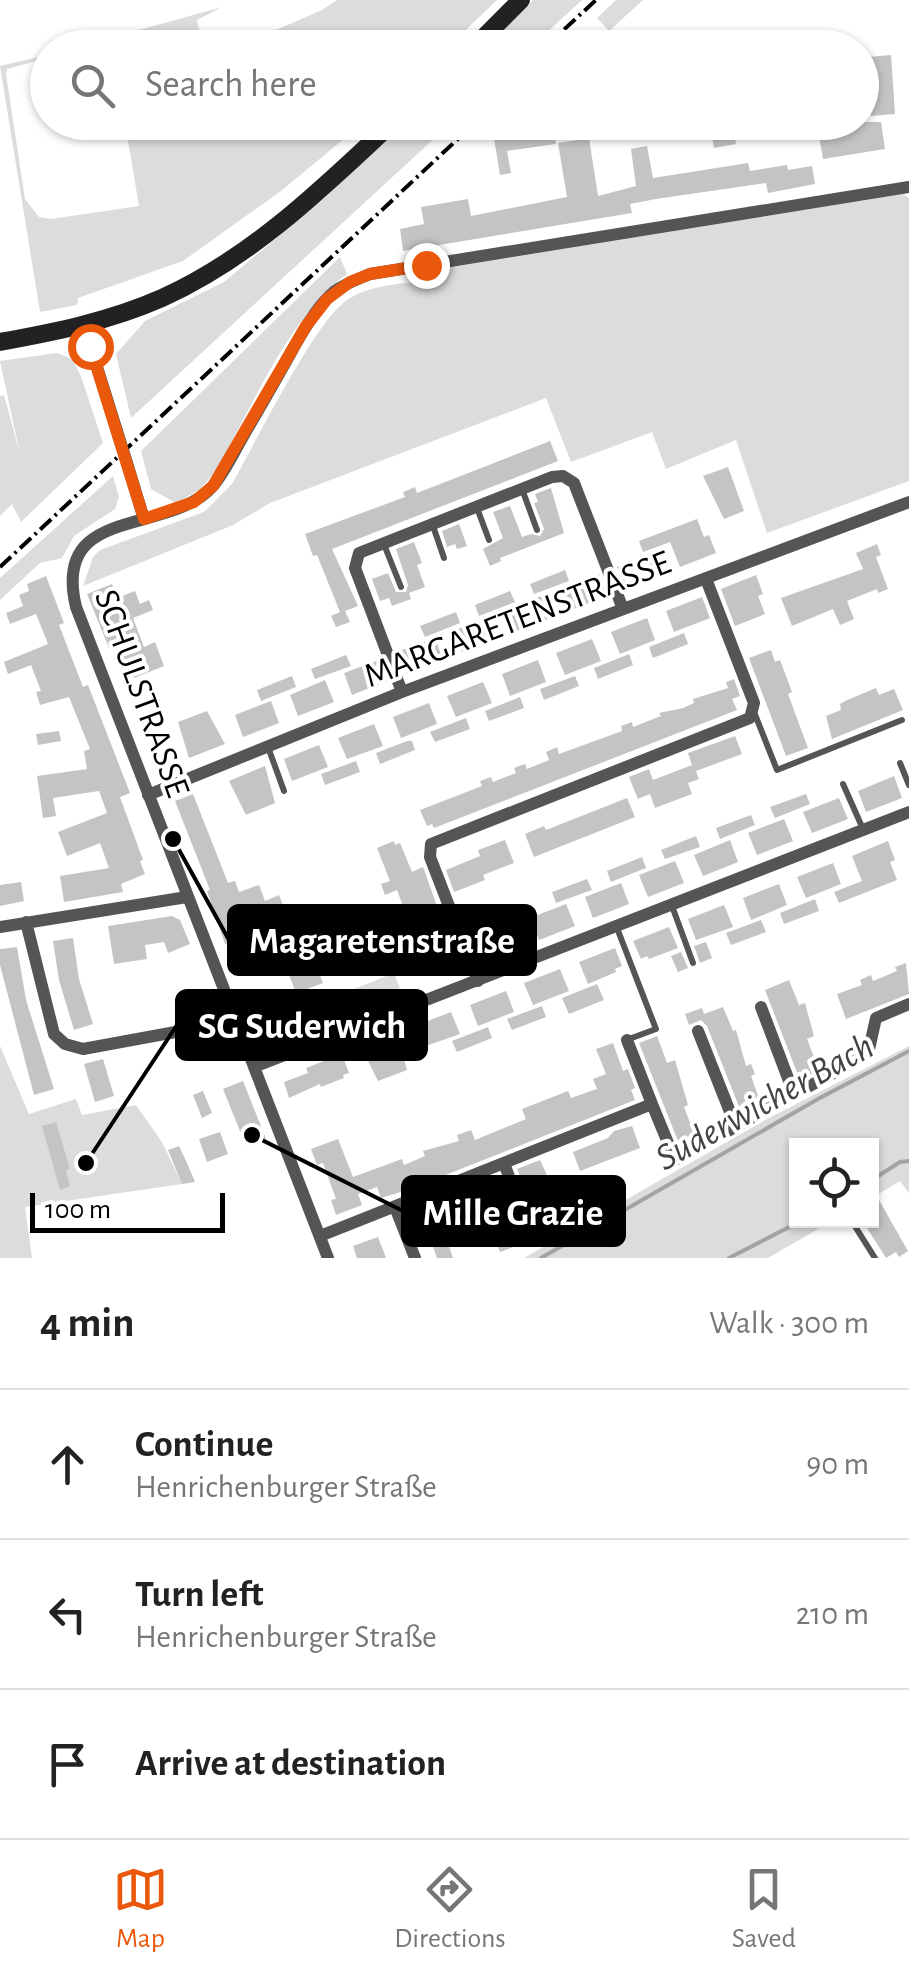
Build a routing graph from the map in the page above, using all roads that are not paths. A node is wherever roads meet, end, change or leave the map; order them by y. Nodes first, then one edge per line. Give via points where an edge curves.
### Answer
1 (521, 0) edge
2 (491, 30) edge
3 (373, 140) edge
4 (909, 188) edge
5 (84, 325) junction
6 (0, 342) edge
7 (522, 488) junction
8 (909, 502) edge
9 (476, 506) junction
10 (144, 519) junction
11 (431, 522) junction
12 (538, 530) dead end
13 (489, 540) dead end
14 (383, 541) junction
15 (444, 558) dead end
16 (706, 578) junction
17 (401, 587) dead end
18 (623, 610) junction
19 (402, 692) junction
20 (754, 710) junction
21 (902, 720) dead end
22 (268, 746) junction
23 (900, 764) dead end
24 (843, 784) dead end
25 (909, 786) edge
26 (284, 790) dead end
27 (148, 795) junction
28 (909, 812) edge
29 (864, 830) junction
30 (187, 896) junction
31 (672, 905) junction
32 (26, 922) junction
33 (617, 926) junction
34 (0, 927) edge
35 (694, 963) dead end
36 (478, 980) junction
37 (909, 1004) edge
38 (761, 1007) dead end
39 (236, 1021) junction
40 (698, 1031) dead end
41 (627, 1040) joint
42 (254, 1068) junction
43 (794, 1094) junction
44 (652, 1104) junction
45 (736, 1127) junction
46 (504, 1163) junction
47 (394, 1206) junction
48 (527, 1226) dead end
49 (857, 1228) edge
50 (320, 1236) junction
51 (328, 1258) edge
52 (415, 1258) edge
53 (874, 1258) edge

1 - 2 main road
3 - 5 main road via 239,254 160,299
4 - 10 street, SCHULSTRASSE via 350,282 306,326 213,486 194,502
5 - 6 main road
5 - 10 street, bridge
7 - 9 street
7 - 12 lane
7 - 18 street via 552,476 570,478
8 - 16 street, MARGARETENSTRASSE
9 - 11 street
9 - 13 lane
10 - 27 street, SCHULSTRASSE via 96,536 80,553 72,577 76,608
11 - 14 street
11 - 15 lane
14 - 17 lane
14 - 19 street via 359,552 355,568
16 - 18 street, MARGARETENSTRASSE
16 - 20 street
18 - 19 street, MARGARETENSTRASSE
19 - 22 street, MARGARETENSTRASSE
20 - 21 lane via 776,770
20 - 36 street via 744,722 431,844 430,857
22 - 26 lane
22 - 27 street, MARGARETENSTRASSE
23 - 25 lane
24 - 29 lane
27 - 30 street, SCHULSTRASSE
28 - 29 street
29 - 31 street
30 - 32 street
30 - 39 street, SCHULSTRASSE
31 - 33 street
31 - 35 lane
32 - 34 street
32 - 39 street via 54,1034 65,1044 83,1049
33 - 36 street
33 - 41 lane via 656,1028
36 - 42 street
37 - 43 street via 876,1018 868,1054
38 - 43 street
39 - 42 street, SCHULSTRASSE
40 - 45 street
41 - 44 street
42 - 50 street, SCHULSTRASSE
43 - 45 street
44 - 45 street via 674,1160
44 - 46 street
46 - 47 street
46 - 48 street
47 - 50 street
47 - 52 street
49 - 53 lane
50 - 51 street, SCHULSTRASSE

